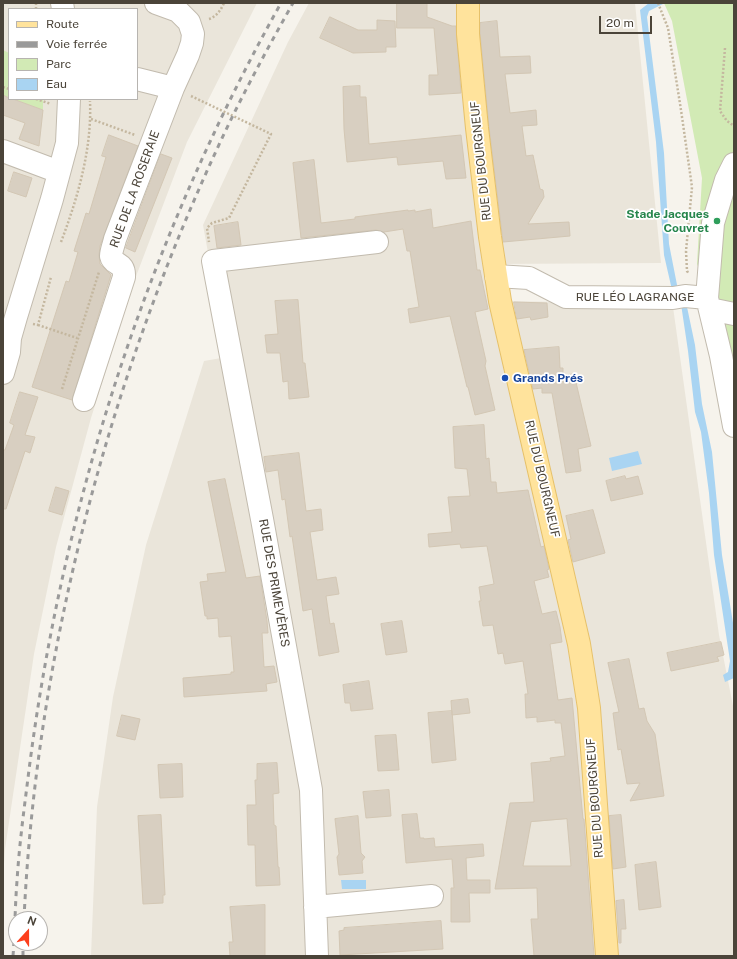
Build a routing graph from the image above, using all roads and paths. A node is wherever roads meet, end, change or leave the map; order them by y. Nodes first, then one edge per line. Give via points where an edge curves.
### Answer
1 (156, 3) edge
2 (468, 3) edge
3 (658, 3) edge
4 (725, 48) dead end
5 (138, 79) edge
6 (173, 88) junction
7 (198, 99) dead end
8 (38, 100) edge
9 (90, 100) edge
10 (48, 104) dead end
11 (69, 104) edge
12 (91, 119) junction
13 (734, 126) edge
14 (152, 141) junction
15 (4, 156) edge
16 (734, 164) edge
17 (59, 172) junction
18 (377, 242) dead end
19 (111, 255) junction
20 (213, 261) junction
21 (496, 276) junction
22 (708, 304) junction
23 (734, 314) edge
24 (38, 325) dead end
25 (7, 336) edge
26 (77, 338) junction
27 (3, 372) edge
28 (62, 389) dead end
29 (84, 400) dead end
30 (734, 426) edge
31 (432, 896) dead end
32 (315, 907) junction
33 (317, 956) edge
34 (607, 956) edge

1 - 6 street, RUE DE LA ROSERAIE via 178,11 189,22 193,34 188,55
2 - 21 main road, RUE DU BOURGNEUF via 468,34 477,128
3 - 22 path via 668,28 692,187 686,271
4 - 13 path via 720,111
5 - 6 street
6 - 14 street, RUE DE LA ROSERAIE
7 - 20 path via 271,134 229,218 212,223 207,228
8 - 10 path
9 - 12 path
11 - 12 path
11 - 17 street via 67,143
12 - 14 path
14 - 19 street, RUE DE LA ROSERAIE
15 - 17 street
16 - 22 street via 726,180 713,223
17 - 25 street
18 - 20 street
19 - 26 path via 102,261
19 - 29 street, RUE DE LA ROSERAIE via 125,271 124,277
20 - 32 street, RUE DES PRIMEVÈRES via 311,790
21 - 22 street, RUE LÉO LAGRANGE via 529,278 566,297 679,297
21 - 34 main road, RUE DU BOURGNEUF via 579,644 589,715
22 - 23 street, RUE LÉO LAGRANGE
22 - 30 street
24 - 26 path
25 - 27 street via 9,352
26 - 28 path
31 - 32 street
32 - 33 street, RUE DES PRIMEVÈRES

